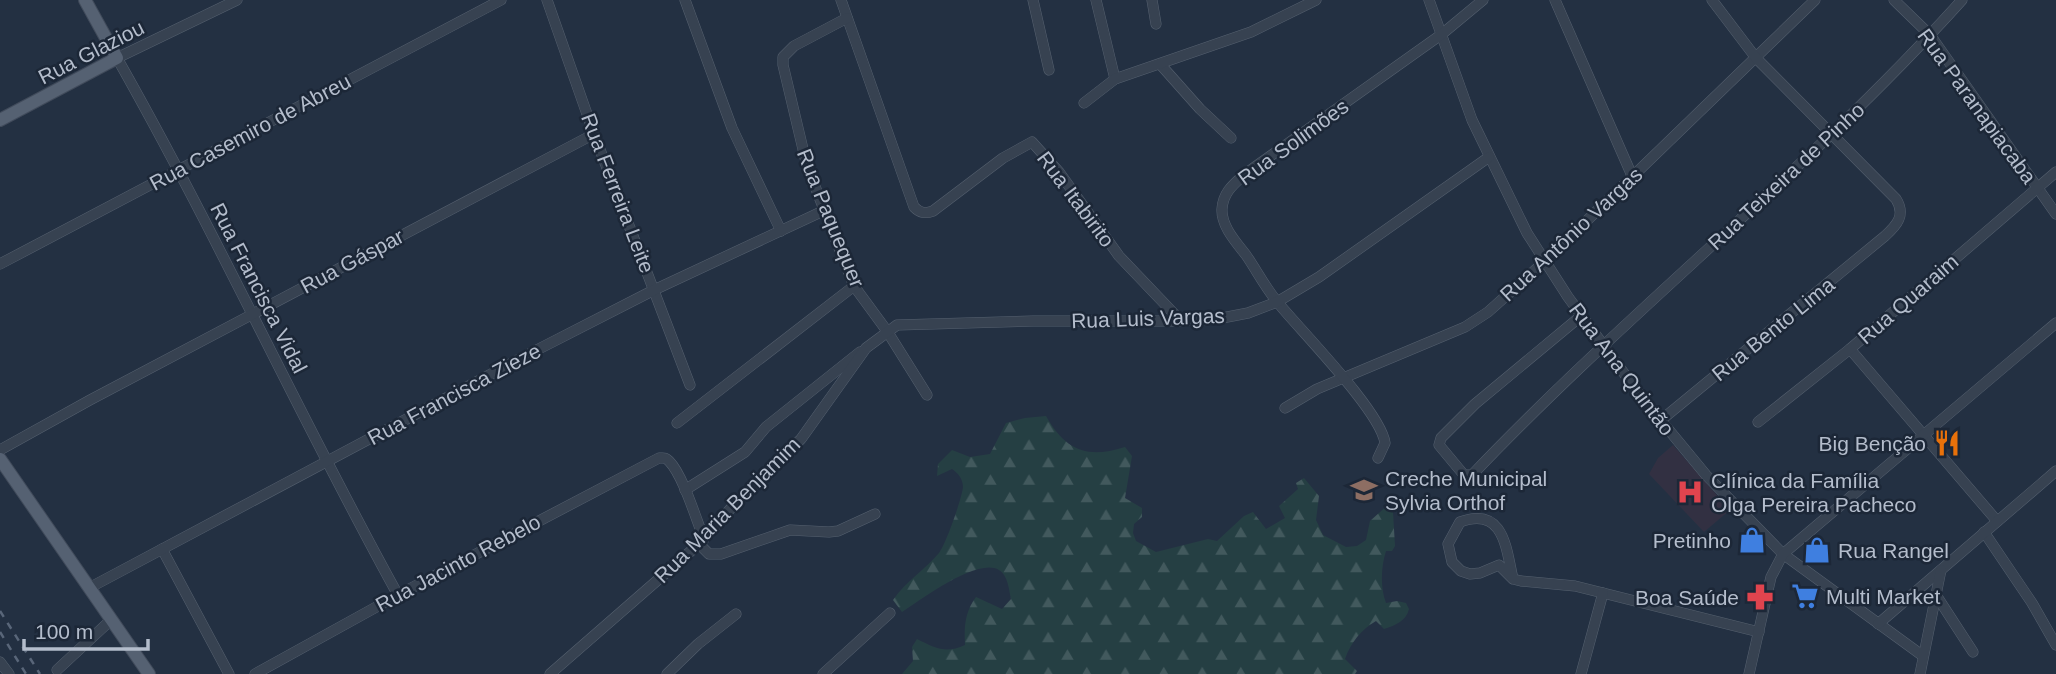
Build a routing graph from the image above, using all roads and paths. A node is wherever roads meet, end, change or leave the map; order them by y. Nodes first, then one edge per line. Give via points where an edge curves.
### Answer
1 (85, 0) edge
2 (237, 0) edge
3 (501, 0) edge
4 (547, 0) edge
5 (685, 0) edge
6 (841, 0) edge
7 (1033, 0) edge
8 (1096, 0) edge
9 (1152, 0) edge
10 (1316, 0) edge
11 (1429, 0) edge
12 (1483, 0) edge
13 (1555, 0) edge
14 (1712, 0) edge
15 (1815, 0) edge
16 (1894, 0) edge
17 (1962, 0) edge
18 (848, 18) junction
19 (1156, 24) dead end
20 (1442, 34) junction
21 (1930, 35) junction
22 (117, 58) junction
23 (1756, 58) junction
24 (1160, 64) junction
25 (1049, 70) dead end
26 (1115, 79) junction
27 (1084, 103) dead end
28 (0, 120) edge
29 (594, 134) junction
30 (1832, 134) junction
31 (1231, 138) dead end
32 (1489, 157) junction
33 (177, 170) junction
34 (2056, 172) edge
35 (1633, 178) junction
36 (2037, 189) junction
37 (823, 211) junction
38 (2056, 214) edge
39 (781, 231) junction
40 (1544, 262) junction
41 (0, 264) edge
42 (855, 286) junction
43 (654, 290) junction
44 (1277, 302) junction
45 (252, 314) junction
46 (1581, 316) junction
47 (1181, 321) junction
48 (2056, 323) edge
49 (887, 331) junction
50 (1605, 346) junction
51 (866, 348) junction
52 (1850, 349) junction
53 (1343, 378) junction
54 (690, 384) dead end
55 (927, 395) dead end
56 (1285, 408) dead end
57 (1660, 421) junction
58 (1758, 422) dead end
59 (677, 423) dead end
60 (1923, 436) junction
61 (0, 450) edge
62 (1378, 458) dead end
63 (0, 459) edge
64 (326, 463) junction
65 (2056, 471) edge
66 (685, 490) junction
67 (875, 514) dead end
68 (1997, 521) junction
69 (1984, 532) junction
70 (701, 541) junction
71 (162, 549) junction
72 (1783, 554) junction
73 (1942, 570) junction
74 (1513, 579) junction
75 (89, 588) junction
76 (1603, 593) junction
77 (398, 595) junction
78 (1936, 595) junction
79 (890, 612) dead end
80 (736, 614) dead end
81 (112, 619) junction
82 (1878, 624) junction
83 (1759, 632) junction
84 (2056, 645) edge
85 (1973, 652) dead end
86 (1923, 656) junction
87 (0, 662) edge
88 (57, 670) dead end
89 (552, 673) edge
90 (9, 674) edge
91 (149, 674) edge
92 (229, 674) edge
93 (256, 674) edge
94 (667, 674) edge
95 (823, 674) edge
96 (1581, 674) edge
97 (1749, 674) edge
98 (1920, 674) edge

1 - 22 main road, Rua Francisca Vidal
2 - 22 street, Rua Glaziou
3 - 33 street, Rua Casemiro de Abreu
4 - 29 street, Rua Ferreira Leite
5 - 39 street via 732,128
6 - 18 street
7 - 25 street
8 - 26 street
9 - 19 street
10 - 24 street via 1251,32
11 - 20 street, Rua Ana Quintão
12 - 20 street, Rua Solimões
13 - 35 street
14 - 23 street
15 - 23 street, Rua Antônio Vargas
16 - 21 street, Rua Paranapiacaba
17 - 21 street, Rua Teixeira de Pinho
18 - 37 street, Rua Paquequer via 794,46 783,57 801,144
18 - 47 street, Rua Itabirito via 914,207 922,213 933,211 1032,142 1119,256
20 - 32 street, Rua Ana Quintão
20 - 44 street, Rua Solimões via 1229,188 1222,210 1226,227
21 - 30 street, Rua Teixeira de Pinho
21 - 36 street, Rua Paranapiacaba
22 - 28 main road, Rua Glaziou
22 - 33 street, Rua Francisca Vidal
23 - 30 street
23 - 35 street, Rua Antônio Vargas
24 - 26 street
24 - 31 street
26 - 27 street
29 - 43 street, Rua Ferreira Leite
29 - 45 street, Rua Gáspar
30 - 50 street, Rua Teixeira de Pinho
30 - 57 street, Rua Bento Lima via 1896,199 1901,208 1899,221
32 - 40 street, Rua Ana Quintão
32 - 44 street, Rua Luis Vargas
33 - 41 street, Rua Casemiro de Abreu
33 - 45 street, Rua Francisca Vidal
34 - 36 street, Rua Quaraim
35 - 40 street, Rua Antônio Vargas
36 - 38 street, Rua Paranapiacaba
36 - 52 street, Rua Quaraim
37 - 39 street, Rua Francisca Zieze
37 - 42 street, Rua Paquequer
39 - 43 street, Rua Francisca Zieze
40 - 46 street, Rua Ana Quintão
40 - 53 street, Rua Antônio Vargas via 1465,327
42 - 49 street, Rua Paquequer
42 - 59 street
43 - 54 street, Rua Ferreira Leite
43 - 64 street, Rua Francisca Zieze
44 - 47 street, Rua Luis Vargas via 1248,313
44 - 53 street, Rua Solimões
45 - 61 street, Rua Gáspar
45 - 64 street, Rua Francisca Vidal
46 - 50 street, Rua Ana Quintão
46 - 50 street, Rua Teixeira de Pinho via 1441,438 1439,444 1464,475 1472,475
47 - 49 street, Rua Luis Vargas via 910,323
48 - 60 street
49 - 51 street, Rua Maria Benjamim
49 - 55 street, Rua Paquequer
50 - 57 street, Rua Ana Quintão
51 - 66 street via 766,427 737,459
51 - 70 street, Rua Maria Benjamim via 801,439
52 - 58 street, Rua Quaraim
52 - 60 street
53 - 56 street, Rua Antônio Vargas
53 - 62 street, Rua Solimões via 1380,426 1385,443
57 - 72 street, Rua Ana Quintão
60 - 68 street
60 - 72 street
63 - 75 main road
64 - 71 street, Rua Francisca Zieze
64 - 77 street, Rua Francisca Vidal
65 - 68 street
66 - 70 street
66 - 77 street, Rua Jacinto Rebelo via 670,462 663,457 654,459
67 - 70 street via 838,531 790,530 721,554 709,554
68 - 69 street
69 - 73 street
69 - 84 street
70 - 89 street, Rua Maria Benjamim
71 - 75 street, Rua Francisca Zieze
71 - 92 street
72 - 82 street, Rua Ana Quintão
72 - 83 street via 1771,577
73 - 78 street
73 - 82 street
74 - 74 street via 1499,565 1470,574 1451,562 1448,544 1460,522 1482,518 1493,523 1504,539
74 - 76 street
75 - 81 main road
76 - 83 street
76 - 96 street
77 - 93 street, Rua Jacinto Rebelo
78 - 85 street
78 - 86 street
79 - 95 street
80 - 94 street
81 - 88 street
81 - 91 main road
82 - 86 street, Rua Ana Quintão
83 - 97 street
86 - 98 street
87 - 90 street

